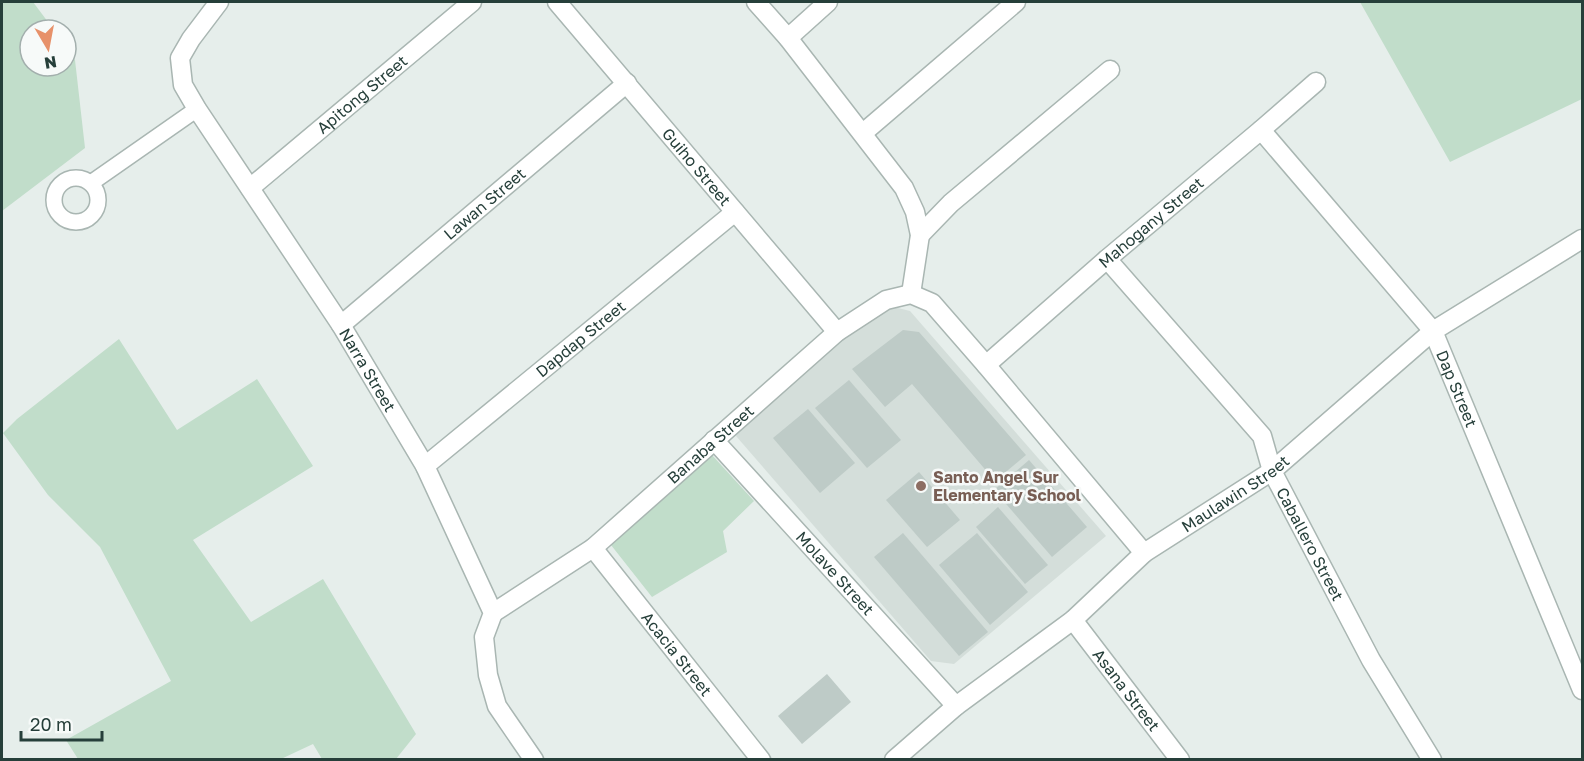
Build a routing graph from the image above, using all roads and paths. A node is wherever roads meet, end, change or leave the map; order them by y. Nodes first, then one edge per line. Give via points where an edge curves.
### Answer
1 (219, 2) edge
2 (472, 2) edge
3 (557, 2) edge
4 (756, 2) edge
5 (828, 2) edge
6 (1016, 2) edge
7 (788, 38) junction
8 (1110, 70) dead end
9 (1316, 82) dead end
10 (627, 83) junction
11 (197, 109) junction
12 (1261, 130) junction
13 (863, 132) junction
14 (91, 183) dead end
15 (250, 188) junction
16 (735, 212) junction
17 (920, 235) junction
18 (1582, 241) edge
19 (1107, 259) junction
20 (911, 294) junction
21 (341, 325) junction
22 (837, 332) junction
23 (1433, 332) junction
24 (986, 365) junction
25 (714, 440) junction
26 (425, 466) junction
27 (1272, 471) junction
28 (593, 548) junction
29 (1144, 553) junction
30 (493, 613) junction
31 (1073, 620) junction
32 (1582, 690) edge
33 (956, 706) junction
34 (1175, 758) edge
35 (534, 759) edge
36 (761, 759) edge
37 (894, 759) edge
38 (1432, 759) edge

1 - 11 street, Narra Street via 180,58 183,85
2 - 15 street, Apitong Street
3 - 10 street, Guiho Street
4 - 7 street
5 - 7 street
6 - 13 street
7 - 13 street
8 - 17 street via 951,203
9 - 12 street, Mahogany Street
10 - 16 street, Guiho Street
10 - 21 street, Lawan Street
11 - 14 lane
11 - 15 street, Narra Street
12 - 19 street, Mahogany Street
12 - 23 street, Dap Street
13 - 17 street via 904,188
15 - 21 street, Narra Street
16 - 22 street, Guiho Street
16 - 26 street, Dapdap Street
17 - 20 street
18 - 23 street, Maulawin Street
19 - 24 street, Mahogany Street
19 - 27 street, Caballero Street via 1262,436
20 - 22 street, Banaba Street via 886,300
20 - 24 street via 932,303
21 - 26 street, Narra Street
22 - 25 street, Banaba Street
23 - 27 street, Maulawin Street
23 - 32 street, Dap Street
24 - 29 street
25 - 28 street, Banaba Street
25 - 33 street, Molave Street
26 - 30 street, Narra Street
27 - 29 street, Maulawin Street
27 - 38 street, Caballero Street via 1371,660
28 - 30 street, Banaba Street
28 - 36 street, Acacia Street
29 - 31 street, Maulawin Street
30 - 35 street via 484,637 488,675 497,706
31 - 33 street, Maulawin Street
31 - 34 street, Asana Street
33 - 37 street, Maulawin Street

